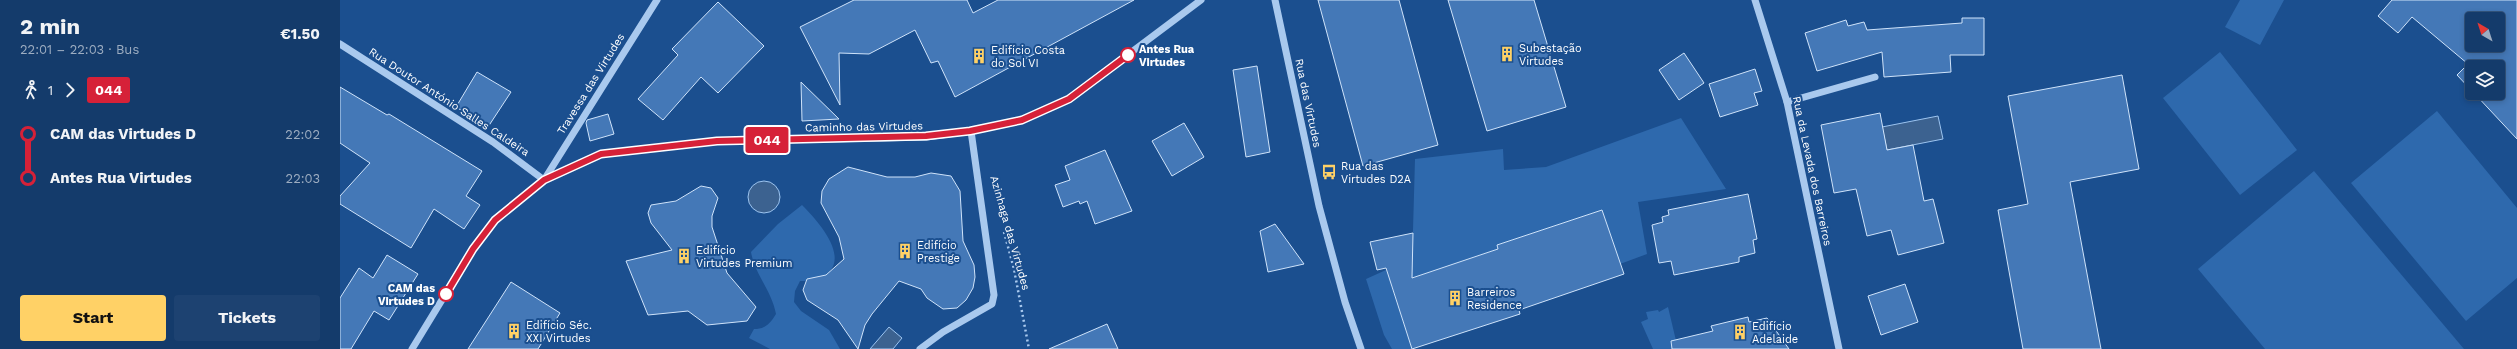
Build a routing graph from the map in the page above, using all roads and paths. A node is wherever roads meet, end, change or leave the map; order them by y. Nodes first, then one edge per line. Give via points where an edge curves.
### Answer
1 (657, 0) edge
2 (1201, 0) edge
3 (1275, 0) edge
4 (1755, 0) edge
5 (340, 44) edge
6 (1875, 77) dead end
7 (1787, 102) junction
8 (970, 131) junction
9 (544, 180) junction
10 (1003, 228) dead end
11 (412, 349) edge
12 (920, 349) edge
13 (1029, 349) edge
14 (1361, 349) edge
15 (1839, 349) edge

1 - 9 street, Travessa das Virtudes
2 - 8 street, Caminho das Virtudes via 1069,99 1022,120
3 - 14 street, Rua das Virtudes via 1319,206 1345,302
4 - 7 street, Rua da Levada dos Barreiros
5 - 9 street, Rua Doutor António Salles Caldeira via 493,142
6 - 7 street
7 - 15 street, Rua da Levada dos Barreiros
8 - 9 street, Caminho das Virtudes via 926,136 717,141 610,152
8 - 12 street via 994,295 992,304 942,332
9 - 11 street, Caminho das Virtudes via 495,220 473,249
10 - 13 path, Azinhaga das Virtudes via 1014,269

